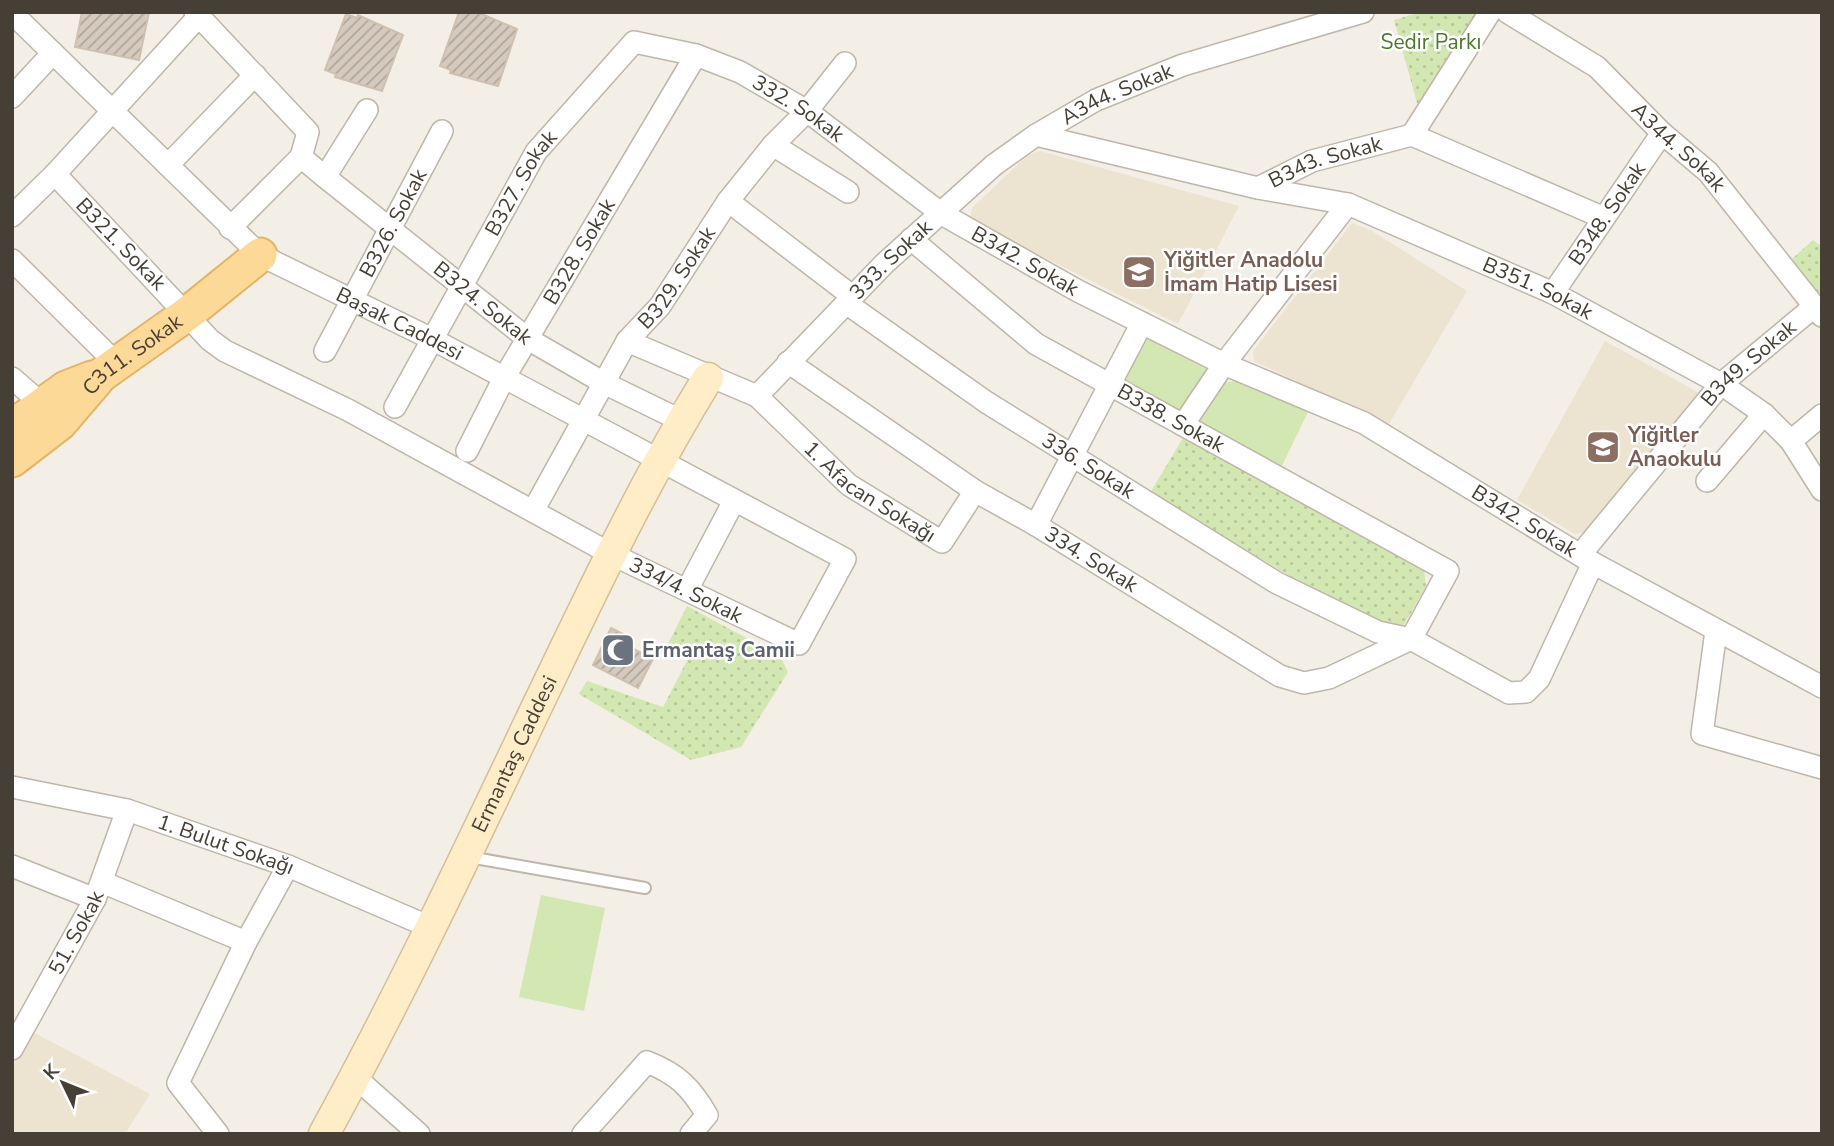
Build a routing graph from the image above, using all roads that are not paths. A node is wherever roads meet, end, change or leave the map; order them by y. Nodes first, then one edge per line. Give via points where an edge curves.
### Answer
1 (1490, 12) edge
2 (1507, 12) edge
3 (12, 13) edge
4 (1357, 13) edge
5 (197, 14) edge
6 (634, 42) joint
7 (53, 53) junction
8 (696, 55) junction
9 (845, 63) dead end
10 (255, 75) junction
11 (12, 97) edge
12 (113, 110) junction
13 (368, 110) dead end
14 (807, 111) junction
15 (442, 131) dead end
16 (1662, 133) junction
17 (1036, 135) junction
18 (1412, 135) junction
19 (773, 145) junction
20 (301, 157) junction
21 (168, 165) junction
22 (55, 174) junction
23 (325, 177) junction
24 (1258, 188) junction
25 (848, 192) dead end
26 (728, 201) junction
27 (1348, 204) junction
28 (942, 214) junction
29 (12, 216) edge
30 (1604, 218) junction
31 (230, 228) junction
32 (390, 228) junction
33 (911, 239) junction
34 (260, 255) junction
35 (12, 260) edge
36 (463, 286) junction
37 (1553, 293) junction
38 (351, 298) junction
39 (849, 299) junction
40 (1818, 311) edge
41 (187, 314) junction
42 (1142, 323) junction
43 (432, 339) junction
44 (528, 339) junction
45 (627, 341) junction
46 (325, 351) dead end
47 (788, 362) junction
48 (1224, 364) junction
49 (108, 369) junction
50 (504, 378) junction
51 (708, 378) junction
52 (604, 383) junction
53 (1110, 384) junction
54 (1721, 384) junction
55 (23, 391) edge
56 (757, 396) junction
57 (395, 407) dead end
58 (1764, 414) junction
59 (1822, 415) edge
60 (582, 420) junction
61 (682, 421) junction
62 (1183, 425) junction
63 (12, 427) edge
64 (1791, 441) junction
65 (467, 451) dead end
66 (1072, 454) junction
67 (12, 460) edge
68 (658, 460) junction
69 (1707, 481) dead end
70 (1822, 490) edge
71 (975, 491) junction
72 (734, 501) junction
73 (533, 511) junction
74 (1036, 525) junction
75 (611, 554) junction
76 (1586, 559) junction
77 (687, 590) junction
78 (1716, 631) junction
79 (1411, 639) junction
80 (799, 644) joint
81 (1539, 679) joint
82 (1822, 687) edge
83 (1822, 768) edge
84 (12, 787) edge
85 (127, 810) junction
86 (466, 856) junction
87 (12, 866) edge
88 (288, 866) junction
89 (645, 888) dead end
90 (98, 891) junction
91 (432, 928) junction
92 (246, 942) junction
93 (12, 1049) edge
94 (355, 1077) junction
95 (218, 1134) edge
96 (324, 1134) edge
97 (419, 1134) edge
98 (583, 1134) edge
99 (691, 1134) edge

1 - 18 street
2 - 16 street, A344. Sokak via 1597,67
3 - 7 street, Başak Caddesi
4 - 17 street, A344. Sokak via 1184,65 1096,100
5 - 10 street
5 - 12 street
6 - 8 street, 332. Sokak
6 - 36 street, B327. Sokak via 536,152
7 - 11 street
7 - 12 street, Başak Caddesi
8 - 14 street, 332. Sokak via 740,72
8 - 44 street, B328. Sokak
9 - 14 street, B329. Sokak
10 - 20 street via 308,132
10 - 21 street
12 - 21 street, Başak Caddesi
12 - 22 street
13 - 23 street
14 - 19 street, B329. Sokak
14 - 28 street, 332. Sokak
15 - 32 street, B326. Sokak
16 - 30 street, B348. Sokak
16 - 40 street, A344. Sokak via 1708,172
17 - 24 street, B343. Sokak
17 - 28 street, 333. Sokak via 994,165
18 - 24 street, B343. Sokak via 1312,161
18 - 30 street
19 - 25 street
19 - 26 street, B329. Sokak
20 - 23 street, B324. Sokak
20 - 31 street
21 - 31 street, Başak Caddesi
22 - 29 street
22 - 41 street, B321. Sokak
23 - 32 street, B324. Sokak
24 - 27 street, B351. Sokak
26 - 39 street, 336. Sokak
26 - 45 street, B329. Sokak via 660,306
27 - 37 street, B351. Sokak
27 - 48 street
28 - 33 street, 333. Sokak
28 - 42 street, B342. Sokak
30 - 37 street, B348. Sokak
31 - 34 street, Başak Caddesi
32 - 36 street, B324. Sokak
32 - 38 street, B326. Sokak
33 - 39 street, 333. Sokak
33 - 53 street, B338. Sokak via 1036,344
34 - 38 street, Başak Caddesi
34 - 41 main road, C311. Sokak
35 - 49 street
36 - 43 street, B327. Sokak
36 - 44 street, B324. Sokak
37 - 54 street, B351. Sokak
38 - 43 street, Başak Caddesi
38 - 46 street, B326. Sokak
39 - 47 street, 333. Sokak
39 - 66 street, 336. Sokak via 986,402
40 - 54 street, B349. Sokak
41 - 49 main road, C311. Sokak
41 - 73 street, B321. Sokak via 225,351 348,410
42 - 48 street, B342. Sokak
42 - 53 street
43 - 50 street, Başak Caddesi
43 - 57 street, B327. Sokak
44 - 50 street, B328. Sokak
44 - 52 street, B324. Sokak
45 - 51 street
45 - 52 street, B329. Sokak
47 - 56 street, 333. Sokak
47 - 71 street, 334. Sokak
48 - 62 street
48 - 76 street, B342. Sokak via 1364,423
49 - 55 main road via 66,388
49 - 67 main road, C311. Sokak via 60,423
50 - 60 street, Başak Caddesi
50 - 65 street, B328. Sokak
51 - 56 street
51 - 61 main road, Ermantaş Caddesi
52 - 60 street, B329. Sokak
52 - 61 street, B324. Sokak
53 - 62 street, B338. Sokak
53 - 66 street
54 - 58 street, B351. Sokak
54 - 76 street, B349. Sokak
55 - 63 main road
56 - 71 street, 1. Afacan Sokağı via 849,485 942,542
58 - 64 street, B351. Sokak
58 - 69 street
59 - 64 street
60 - 68 street, Başak Caddesi
60 - 73 street, B329. Sokak
61 - 68 main road, Ermantaş Caddesi
62 - 79 street, B338. Sokak via 1448,571
64 - 70 street, B351. Sokak
66 - 74 street
66 - 79 street, 336. Sokak via 1277,583 1378,632
68 - 72 street, Başak Caddesi
68 - 75 main road, Ermantaş Caddesi
71 - 74 street, 334. Sokak
72 - 77 street
72 - 80 street, Başak Caddesi via 845,559
73 - 75 street, 334/4. Sokak
74 - 79 street, 334. Sokak via 1292,680 1304,683 1329,678
75 - 77 street, 334/4. Sokak
75 - 86 main road, Ermantaş Caddesi
76 - 78 street, B342. Sokak
76 - 81 street, B349. Sokak
77 - 80 street, 334/4. Sokak
78 - 82 street, B342. Sokak
78 - 83 street via 1702,734
79 - 81 street, 336. Sokak via 1509,693 1526,692
84 - 85 street, 1. Bulut Sokağı
85 - 88 street, 1. Bulut Sokağı
85 - 90 street, 51. Sokak
86 - 89 lane
86 - 91 main road, Ermantaş Caddesi
87 - 90 street
88 - 91 street, 1. Bulut Sokağı
88 - 92 street
90 - 92 street
90 - 93 street, 51. Sokak
91 - 94 main road, Ermantaş Caddesi
92 - 95 street via 178,1083
94 - 96 main road, Ermantaş Caddesi
94 - 97 street
98 - 99 street via 647,1062 671,1071 691,1087 707,1115

